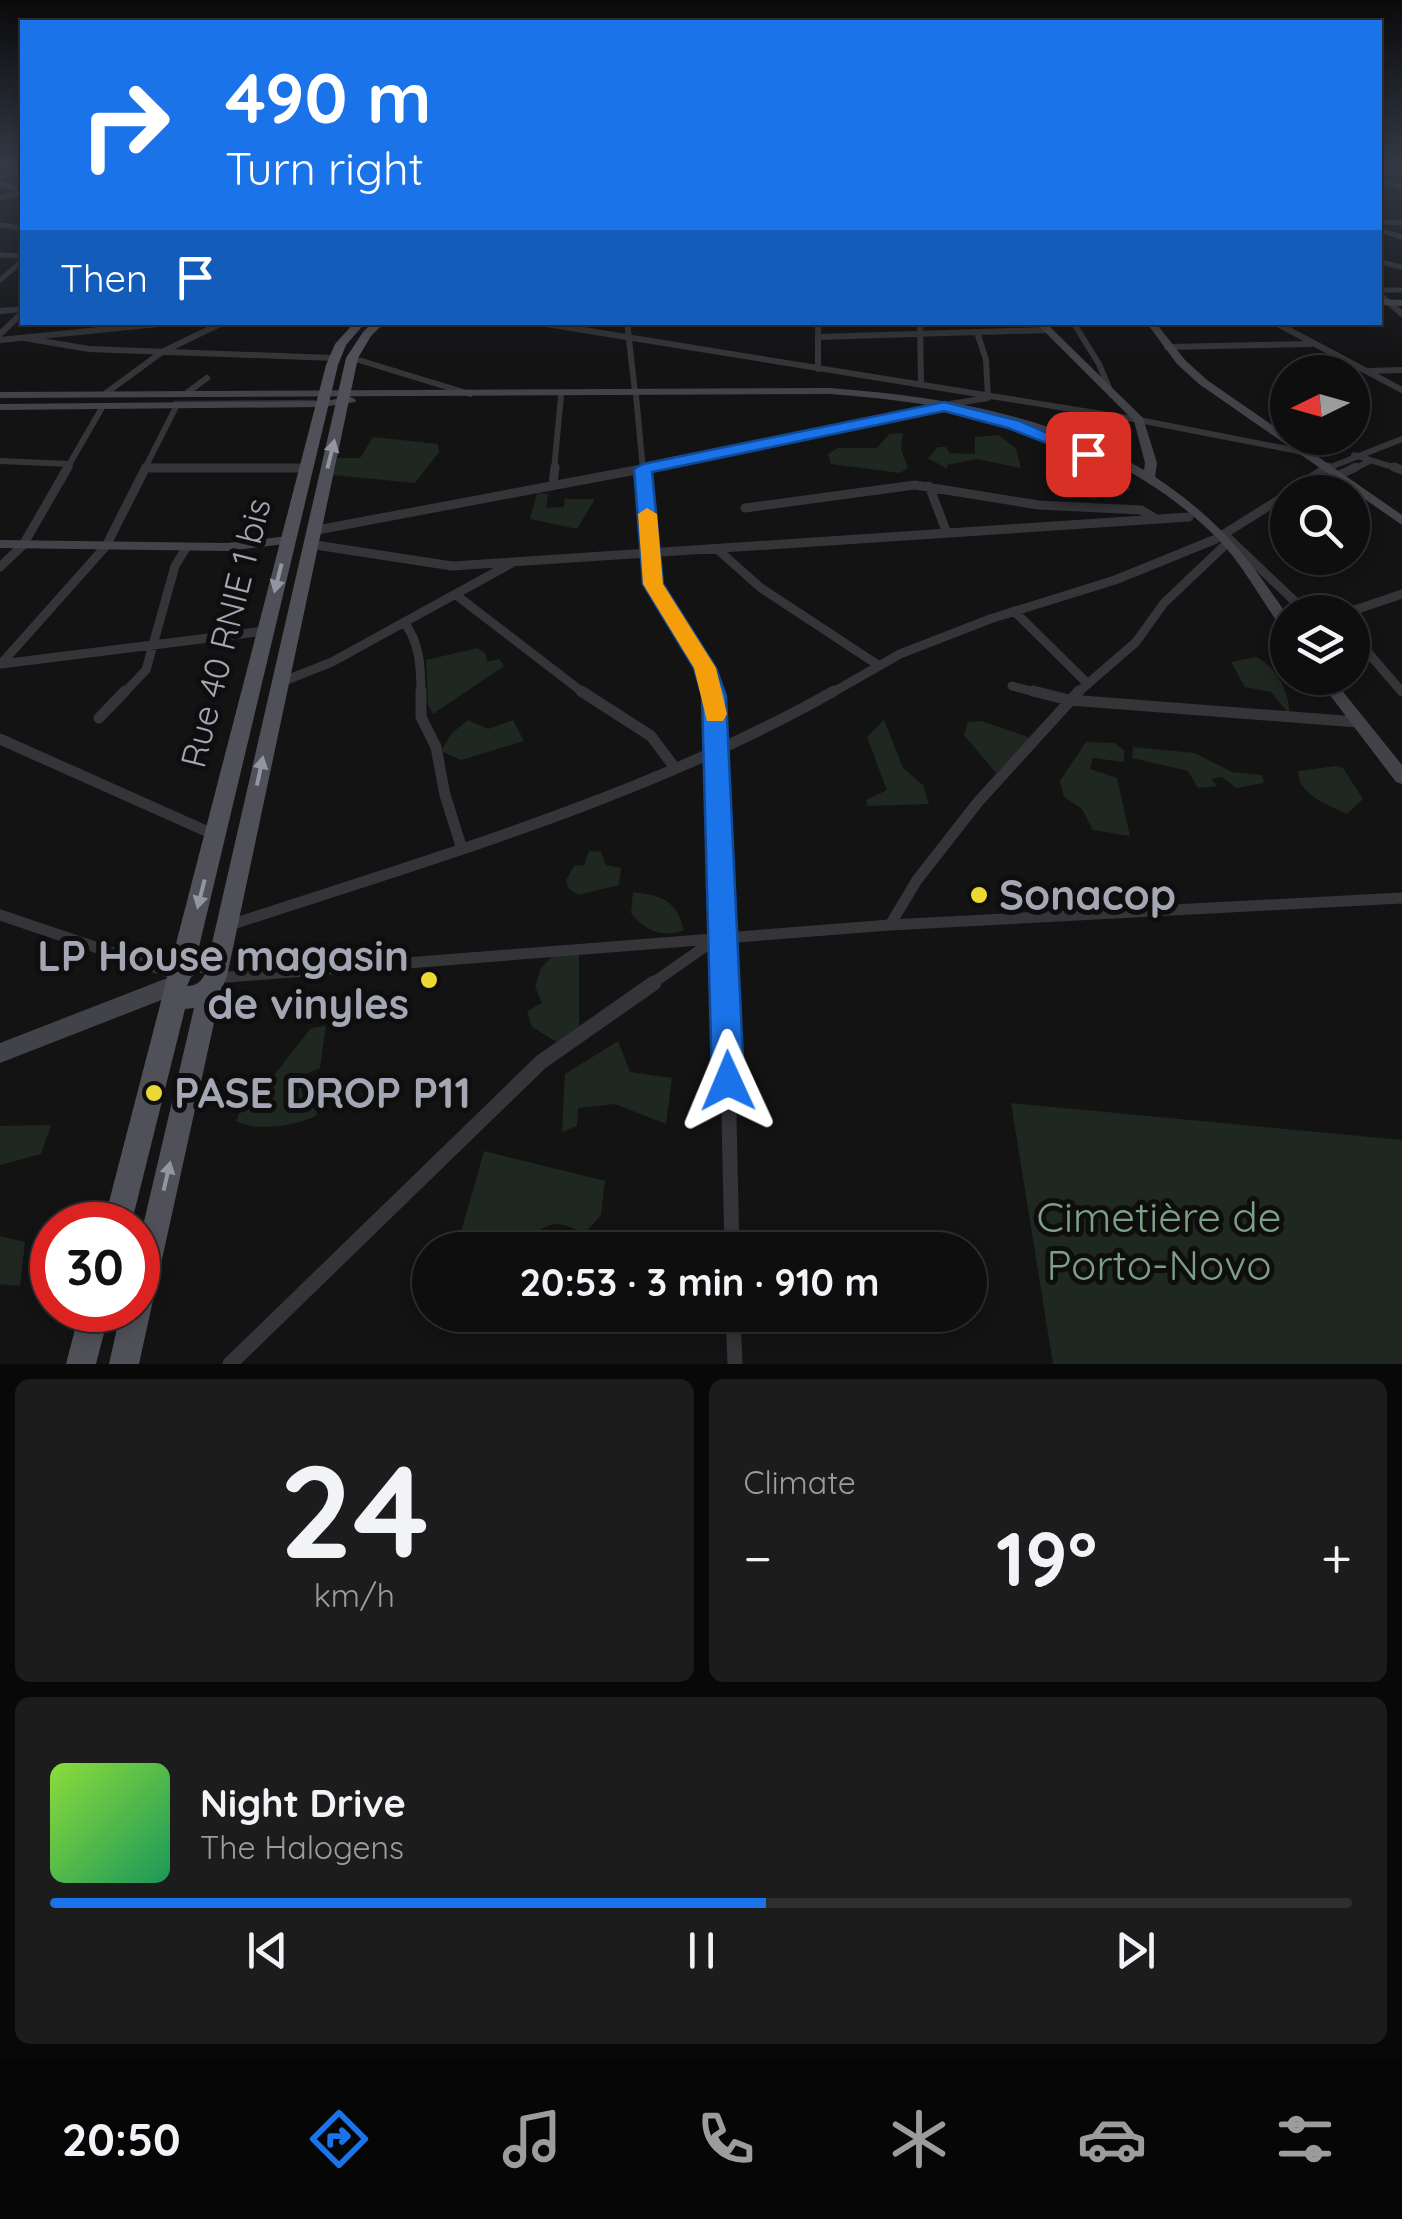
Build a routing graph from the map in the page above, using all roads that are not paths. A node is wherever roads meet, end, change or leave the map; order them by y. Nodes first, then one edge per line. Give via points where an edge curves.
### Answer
1 (20, 260) edge
2 (0, 280) edge
3 (1402, 290) edge
4 (1382, 297) edge
5 (1402, 303) edge
6 (20, 313) edge
7 (1402, 314) edge
8 (150, 325) edge
9 (218, 325) edge
10 (358, 325) edge
11 (377, 325) edge
12 (552, 325) edge
13 (627, 325) edge
14 (818, 325) edge
15 (920, 325) edge
16 (1075, 325) edge
17 (1152, 325) edge
18 (1279, 325) edge
19 (1043, 326) edge
20 (977, 332) junction
21 (76, 333) junction
22 (920, 334) junction
23 (0, 337) edge
24 (818, 337) junction
25 (24, 338) junction
26 (629, 338) junction
27 (1311, 344) junction
28 (61, 345) junction
29 (1167, 347) junction
30 (162, 352) junction
31 (1332, 355) edge
32 (343, 358) junction
33 (818, 370) junction
34 (1402, 370) edge
35 (1370, 371) edge
36 (1370, 375) edge
37 (206, 378) dead end
38 (922, 384) junction
39 (1402, 390) edge
40 (188, 392) junction
41 (0, 394) edge
42 (470, 394) junction
43 (636, 394) junction
44 (366, 396) junction
45 (561, 396) junction
46 (1112, 396) junction
47 (324, 397) junction
48 (345, 397) junction
49 (988, 398) junction
50 (104, 400) junction
51 (177, 405) junction
52 (947, 405) junction
53 (0, 407) edge
54 (1139, 420) junction
55 (1270, 429) edge
56 (1402, 439) edge
57 (1270, 446) edge
58 (1370, 450) edge
59 (1307, 455) edge
60 (1354, 455) joint
61 (0, 461) edge
62 (1368, 462) junction
63 (70, 464) junction
64 (146, 468) junction
65 (306, 468) junction
66 (1326, 468) junction
67 (643, 469) junction
68 (1402, 470) edge
69 (1315, 475) edge
70 (1336, 475) edge
71 (1339, 475) edge
72 (1149, 479) junction
73 (553, 484) junction
74 (929, 486) junction
75 (1370, 499) edge
76 (1270, 506) edge
77 (745, 508) dead end
78 (1189, 517) junction
79 (1154, 518) junction
80 (1402, 521) edge
81 (947, 532) junction
82 (311, 538) junction
83 (1222, 539) junction
84 (288, 540) junction
85 (0, 544) edge
86 (23, 545) junction
87 (106, 546) junction
88 (186, 548) junction
89 (717, 549) junction
90 (651, 554) junction
91 (513, 562) junction
92 (0, 567) edge
93 (1402, 594) edge
94 (456, 595) junction
95 (1286, 595) edge
96 (1270, 602) edge
97 (1370, 605) edge
98 (1014, 612) junction
99 (404, 622) junction
100 (265, 630) junction
101 (155, 644) junction
102 (1370, 655) edge
103 (0, 664) edge
104 (878, 665) junction
105 (279, 683) junction
106 (1088, 684) junction
107 (1012, 686) dead end
108 (1402, 692) edge
109 (1337, 695) edge
110 (1069, 700) junction
111 (99, 718) dead end
112 (1357, 722) junction
113 (0, 739) edge
114 (717, 748) junction
115 (675, 768) junction
116 (1402, 777) edge
117 (216, 835) junction
118 (462, 849) junction
119 (1402, 898) edge
120 (0, 915) edge
121 (890, 925) junction
122 (226, 926) junction
123 (721, 938) junction
124 (214, 978) junction
125 (178, 981) junction
126 (0, 1054) edge
127 (123, 1202) edge
128 (160, 1209) edge
129 (731, 1232) edge
130 (89, 1332) edge
131 (131, 1332) edge
132 (734, 1332) edge
133 (81, 1364) edge
134 (124, 1364) edge
135 (230, 1364) edge
136 (735, 1364) edge

1 - 2 street
3 - 4 street
4 - 5 street
4 - 7 street
6 - 23 street
8 - 21 street
9 - 30 street
10 - 32 main road, Rue 40 RNIE 1 bis via 346,336
11 - 32 main road, Rue 40 RNIE 1 bis
12 - 26 street
13 - 26 street
14 - 24 street
15 - 22 street
16 - 46 street
17 - 29 street
18 - 27 street
19 - 20 street
19 - 46 street
20 - 22 street
20 - 49 street
21 - 25 street
21 - 28 street
22 - 24 street
22 - 38 street
23 - 25 street
24 - 33 street
25 - 28 street
26 - 33 street
26 - 43 street
27 - 29 street
27 - 31 street
28 - 30 street
29 - 55 street
30 - 32 street
30 - 50 street
32 - 42 street
32 - 47 main road, Rue 40 RNIE 1 bis
32 - 48 main road, Rue 40 RNIE 1 bis
33 - 38 street
34 - 35 street
36 - 39 street
37 - 40 street
38 - 49 street
40 - 47 street
40 - 50 street
41 - 50 street
42 - 43 street
42 - 44 street
43 - 45 street
43 - 52 street via 830,393
43 - 67 street
44 - 45 street
44 - 48 street
45 - 73 street
46 - 54 street
47 - 48 street
47 - 51 street
47 - 65 main road, Rue 40 RNIE 1 bis
82 -> 48 main road, Rue 40 RNIE 1 bis
49 - 52 street
49 - 54 street
50 - 51 street
50 - 53 street
50 - 63 street
51 - 64 street
52 - 67 street
52 - 72 street via 1071,439
52 - 78 street via 1066,444
54 - 57 street
54 - 72 street
56 - 58 street
59 - 66 street
60 - 62 street
60 - 66 street
61 - 63 street
62 - 68 street
62 - 71 street
63 - 86 street
64 - 65 street
64 - 87 street
65 - 84 main road, Rue 40 RNIE 1 bis
66 - 69 street
66 - 70 street
67 - 73 street
67 - 90 street
72 - 83 street
73 - 82 street
74 - 77 street
74 - 79 street via 1038,505 1141,510
74 - 81 street
75 - 80 street
76 - 83 street
78 - 79 street
78 - 83 street
79 - 81 street
81 - 89 street
82 - 91 street via 440,565
82 - 105 main road, Rue 40 RNIE 1 bis
83 - 95 street
83 - 96 street
83 - 98 street
83 - 106 street via 1136,642
84 - 88 street
84 -> 100 main road, Rue 40 RNIE 1 bis
85 - 86 street
86 - 87 street
86 - 92 street
87 - 88 street
87 - 103 street
88 - 101 street
89 - 90 street
89 - 104 street via 761,588
90 - 91 street
90 - 114 street via 656,591 712,685
91 - 94 street
93 - 97 street
94 - 99 street
94 - 115 street via 574,687 652,736
98 - 104 street
98 - 106 street
99 - 105 street
99 - 118 street via 421,667 421,717 436,748
100 - 101 street
100 - 117 main road, Rue 40 RNIE 1 bis
101 - 103 street
101 - 111 street via 146,670
102 - 108 street
104 - 114 street
122 -> 105 main road, Rue 40 RNIE 1 bis
106 - 110 street
107 - 110 street
109 - 112 street
110 - 112 street
110 - 121 street via 978,802
112 - 116 street
113 - 117 street
114 - 115 street
114 - 123 street
115 - 118 street
117 -> 125 main road, Rue 40 RNIE 1 bis
118 - 122 street
119 - 121 street
120 - 125 street
121 - 123 street
122 - 124 main road, Rue 40 RNIE 1 bis
123 - 124 street
123 - 129 street
123 - 135 street via 541,1062
124 - 125 main road via 188,998
128 -> 124 main road, Rue 40 RNIE 1 bis
125 - 126 street
125 - 127 main road, Rue 40 RNIE 1 bis
130 - 133 main road
131 - 134 main road, Rue 40 RNIE 1 bis
132 - 136 street

